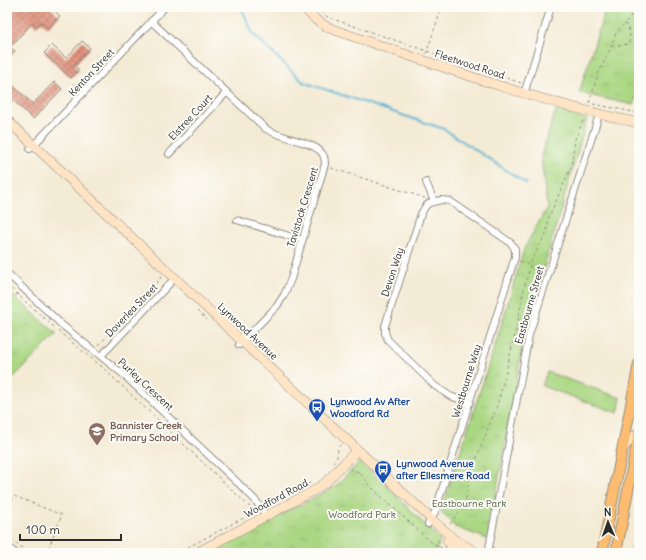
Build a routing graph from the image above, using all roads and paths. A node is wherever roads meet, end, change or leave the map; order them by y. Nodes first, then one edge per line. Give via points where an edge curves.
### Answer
1 (164, 7) edge
2 (302, 7) edge
3 (317, 7) edge
4 (442, 7) edge
5 (551, 7) edge
6 (635, 7) edge
7 (151, 21) junction
8 (625, 23) junction
9 (611, 46) junction
10 (427, 51) junction
11 (424, 61) junction
12 (525, 89) junction
13 (226, 93) junction
14 (588, 107) junction
15 (639, 113) edge
16 (599, 115) junction
17 (7, 120) edge
18 (639, 123) edge
19 (7, 128) edge
20 (32, 147) junction
21 (169, 154) dead end
22 (324, 166) junction
23 (426, 182) dead end
24 (432, 202) junction
25 (237, 220) dead end
26 (302, 240) junction
27 (514, 260) junction
28 (530, 265) junction
29 (7, 273) edge
30 (162, 273) junction
31 (173, 280) junction
32 (241, 343) junction
33 (94, 351) junction
34 (101, 356) junction
35 (639, 364) edge
36 (470, 403) junction
37 (628, 418) junction
38 (639, 434) edge
39 (622, 449) junction
40 (356, 452) junction
41 (637, 457) edge
42 (343, 465) junction
43 (330, 467) dead end
44 (313, 481) dead end
45 (7, 510) edge
46 (254, 512) junction
47 (264, 512) junction
48 (430, 522) junction
49 (443, 533) junction
50 (7, 534) edge
51 (453, 542) junction
52 (7, 546) edge
53 (437, 546) junction
54 (15, 553) edge
55 (27, 553) edge
56 (48, 553) edge
57 (177, 553) edge
58 (196, 553) edge
59 (435, 553) edge
60 (446, 553) edge
61 (463, 553) edge
62 (478, 553) edge
63 (488, 553) edge
64 (602, 553) edge
65 (616, 553) edge

1 - 7 street, Kenton Street
2 - 11 street, Fleetwood Road via 328,28
3 - 10 path via 327,17
4 - 10 path
5 - 12 street
6 - 8 path via 632,16
7 - 13 street, Tavistock Crescent
7 - 20 street, Kenton Street
8 - 9 path via 616,33
8 - 9 path via 629,28 629,44
9 - 14 path via 599,72
10 - 11 path
10 - 12 path
11 - 12 street, Fleetwood Road
12 - 14 street, Fleetwood Road
13 - 21 street, Elstree Court
13 - 22 street, Tavistock Crescent via 273,134 315,147 324,158
14 - 15 path
14 - 16 street, Fleetwood Road
14 - 28 path via 575,139 571,167 550,214 545,236
16 - 18 street, Fleetwood Road
16 - 63 street, Eastbourne Street via 529,335
17 - 20 street, Lynwood Avenue
19 - 20 street, Lynwood Avenue
20 - 30 street, Lynwood Avenue
20 - 31 street, Lynwood Avenue
22 - 24 path
22 - 26 street, Tavistock Crescent
23 - 24 street
24 - 27 street, Westbourne Way via 450,201 511,243 515,249
24 - 36 street, Devon Way via 421,214 385,326 385,333 388,340 435,386 450,396
25 - 26 street
26 - 32 street, Tavistock Crescent via 284,295 277,306
27 - 28 path
27 - 36 street, Westbourne Way
28 - 49 path via 502,388 469,478 465,504
29 - 33 street, Purley Crescent via 62,325
30 - 31 street, Lynwood Avenue
30 - 33 path via 160,279
31 - 32 street, Lynwood Avenue
31 - 34 street, Doverlea Street
32 - 40 street, Lynwood Avenue
33 - 34 street, Purley Crescent
33 - 46 path via 89,356
34 - 47 street, Purley Crescent via 238,483
35 - 37 main road
36 - 48 street, Westbourne Way
37 - 38 street
37 - 39 main road
38 - 39 street via 630,439
38 - 41 main road
39 - 64 main road
40 - 42 street, Woodford Road
40 - 48 street, Lynwood Avenue
41 - 65 main road
42 - 43 path via 337,457
42 - 47 street, Woodford Road via 313,491
42 - 53 path via 359,472 372,488
44 - 47 path
45 - 56 path via 14,496 62,515
46 - 47 path
46 - 57 path
47 - 58 street, Woodford Road
48 - 49 street, Lynwood Avenue
49 - 51 street, Lynwood Avenue
49 - 53 path
50 - 55 path
51 - 60 street
51 - 61 street, Lynwood Avenue
51 - 62 street, Lynwood Avenue
52 - 54 street
53 - 59 path

